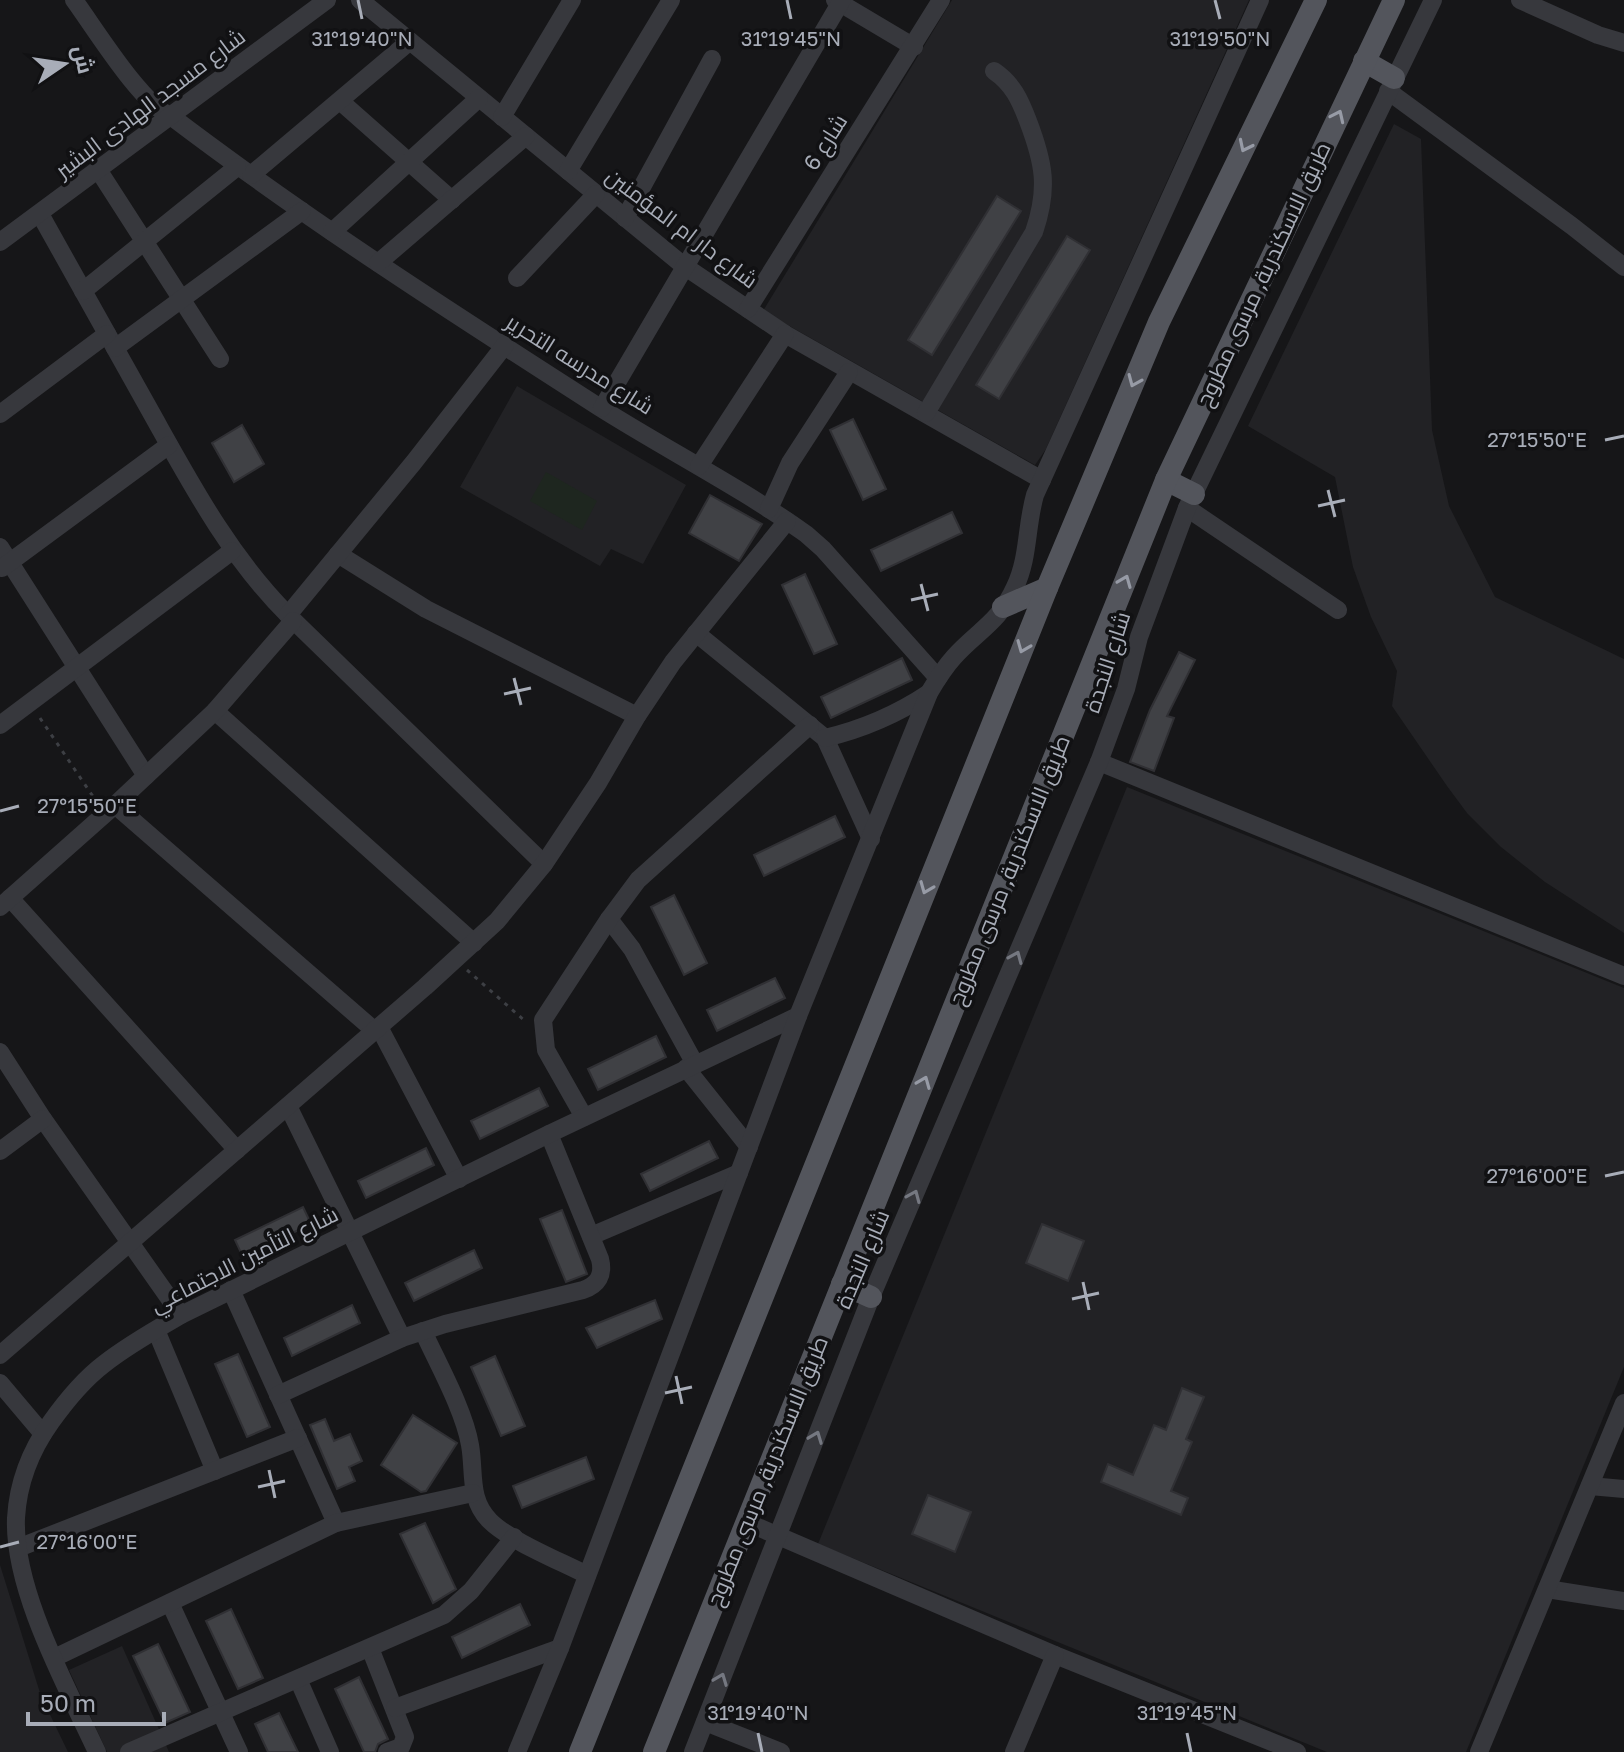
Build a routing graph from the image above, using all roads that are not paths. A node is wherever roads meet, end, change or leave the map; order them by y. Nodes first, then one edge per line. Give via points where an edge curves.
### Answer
1 (74, 0) edge
2 (327, 0) edge
3 (360, 0) edge
4 (572, 0) edge
5 (671, 0) edge
6 (941, 0) edge
7 (1260, 0) edge
8 (1316, 0) edge
9 (1394, 0) edge
10 (1433, 0) edge
11 (1520, 0) edge
12 (839, 1) edge
13 (410, 41) junction
14 (1624, 43) edge
15 (914, 47) junction
16 (712, 59) dead end
17 (1364, 61) junction
18 (994, 71) dead end
19 (1391, 85) junction
20 (479, 98) junction
21 (340, 101) junction
22 (172, 117) junction
23 (502, 117) junction
24 (526, 136) junction
25 (408, 161) junction
26 (99, 171) junction
27 (244, 171) junction
28 (568, 171) junction
29 (596, 194) junction
30 (452, 200) junction
31 (302, 211) junction
32 (40, 214) junction
33 (625, 218) junction
34 (332, 232) junction
35 (145, 241) junction
36 (0, 242) edge
37 (378, 263) junction
38 (684, 266) junction
39 (1624, 267) edge
40 (517, 278) dead end
41 (83, 291) junction
42 (182, 299) junction
43 (748, 309) junction
44 (785, 334) junction
45 (111, 341) junction
46 (505, 345) junction
47 (220, 359) dead end
48 (849, 372) junction
49 (602, 408) junction
50 (926, 413) junction
51 (0, 414) edge
52 (169, 445) junction
53 (699, 466) junction
54 (1042, 480) junction
55 (1166, 480) junction
56 (1191, 501) junction
57 (769, 509) junction
58 (787, 521) junction
59 (232, 551) junction
60 (338, 554) junction
61 (3, 559) edge
62 (1047, 588) junction
63 (1003, 607) junction
64 (1338, 610) dead end
65 (290, 618) junction
66 (696, 633) junction
67 (76, 667) junction
68 (933, 686) junction
69 (215, 711) junction
70 (637, 716) junction
71 (0, 725) edge
72 (810, 725) junction
73 (825, 738) junction
74 (1099, 762) junction
75 (146, 776) junction
76 (110, 810) junction
77 (871, 839) junction
78 (544, 864) junction
79 (5, 902) edge
80 (609, 919) junction
81 (474, 943) junction
82 (1624, 976) edge
83 (798, 1016) junction
84 (377, 1029) junction
85 (0, 1052) edge
86 (690, 1066) junction
87 (288, 1106) junction
88 (584, 1117) junction
89 (43, 1119) junction
90 (549, 1134) junction
91 (749, 1147) junction
92 (237, 1150) junction
93 (0, 1151) edge
94 (739, 1173) junction
95 (459, 1179) junction
96 (350, 1232) junction
97 (591, 1236) junction
98 (129, 1243) junction
99 (842, 1284) junction
100 (231, 1290) junction
101 (871, 1297) junction
102 (181, 1315) junction
103 (156, 1330) junction
104 (423, 1331) junction
105 (402, 1338) junction
106 (0, 1355) edge
107 (0, 1383) edge
108 (278, 1395) junction
109 (1624, 1403) edge
110 (43, 1434) junction
111 (298, 1438) junction
112 (215, 1471) junction
113 (1590, 1486) junction
114 (1624, 1489) edge
115 (473, 1493) junction
116 (746, 1522) junction
117 (336, 1523) junction
118 (778, 1535) junction
119 (514, 1537) junction
120 (18, 1548) junction
121 (587, 1575) junction
122 (1547, 1589) junction
123 (1624, 1601) edge
124 (170, 1603) junction
125 (370, 1648) junction
126 (560, 1648) junction
127 (1055, 1655) junction
128 (54, 1658) junction
129 (298, 1679) junction
130 (395, 1708) junction
131 (221, 1713) junction
132 (705, 1722) junction
133 (97, 1752) edge
134 (129, 1752) edge
135 (239, 1752) edge
136 (330, 1752) edge
137 (387, 1752) edge
138 (517, 1752) edge
139 (580, 1752) edge
140 (654, 1752) edge
141 (693, 1752) edge
142 (781, 1752) edge
143 (1014, 1752) edge
144 (1297, 1752) edge
145 (1479, 1752) edge

1 - 22 street, شارع مدرسه التحرير via 149,99
2 - 22 street, شارع مسجد الهادى البشير
3 - 13 street, شارع دار ام المؤمنين
4 - 23 street
5 - 28 street
6 - 15 street, شارع 6
7 - 54 street
8 -> 62 main road via 1159,322
9 - 17 main road, طريق الاسكندرية, مرسى مطروح
10 - 19 street, شارع النجدة
11 - 14 street
12 - 15 street
12 - 38 street
13 - 20 street, شارع دار ام المؤمنين
13 - 21 street
15 - 43 street, شارع 6
16 - 33 street
17 - 19 main road
55 -> 17 main road, طريق الاسكندرية, مرسى مطروح
18 - 50 street via 1019,96 1041,154 1041,213
19 - 39 street
19 - 56 street, شارع النجدة
20 - 23 street, شارع دار ام المؤمنين
20 - 25 street
21 - 25 street
21 - 27 street
22 - 26 street, شارع مسجد الهادى البشير
22 - 27 street, شارع مدرسه التحرير
23 - 24 street, شارع دار ام المؤمنين
24 - 28 street, شارع دار ام المؤمنين
24 - 30 street
25 - 30 street
25 - 34 street
26 - 32 street, شارع مسجد الهادى البشير
26 - 35 street
27 - 31 street, شارع مدرسه التحرير
27 - 35 street
28 - 29 street, شارع دار ام المؤمنين
29 - 33 street, شارع دار ام المؤمنين
29 - 40 street
30 - 37 street
31 - 34 street, شارع مدرسه التحرير
31 - 42 street
32 - 36 street, شارع مسجد الهادى البشير
32 - 41 street
33 - 38 street, شارع دار ام المؤمنين
34 - 37 street, شارع مدرسه التحرير
35 - 41 street
35 - 42 street
37 - 46 street, شارع مدرسه التحرير
38 - 43 street, شارع دار ام المؤمنين
38 - 49 street
41 - 45 street
42 - 45 street
42 - 47 street
43 - 44 street, شارع دار ام المؤمنين
44 - 48 street, شارع دار ام المؤمنين
44 - 53 street
45 - 51 street
45 - 52 street
46 - 49 street, شارع مدرسه التحرير
46 - 60 street
48 - 50 street, شارع دار ام المؤمنين
48 - 57 street via 797,451
49 - 53 street, شارع مدرسه التحرير
50 - 54 street, شارع دار ام المؤمنين
52 - 59 street
52 - 61 street
53 - 57 street, شارع مدرسه التحرير
54 - 63 street via 1030,510 1023,568
55 - 56 main road
99 -> 55 main road, طريق الاسكندرية, مرسى مطروح
56 - 64 street
56 - 74 street, شارع النجدة
57 - 58 street, شارع مدرسه التحرير
58 - 66 street
58 - 68 street, شارع مدرسه التحرير via 823,549
59 - 65 street
59 - 67 street
60 - 65 street
60 - 70 street via 426,609
61 - 67 street
62 - 63 main road
62 -> 139 main road
63 - 68 street via 954,656
65 - 69 street
65 - 78 street
66 - 70 street
66 - 72 street
67 - 71 street
67 - 75 street
68 - 73 street via 890,717
68 - 77 street
69 - 75 street
69 - 81 street
70 - 78 street
72 - 73 street
72 - 80 street via 655,863
73 - 77 street
74 - 82 street
101 -> 74 street, شارع النجدة
75 - 76 street
76 - 79 street
76 - 84 street
77 - 83 street
78 - 81 street
79 - 92 street
80 - 86 street via 632,949
80 - 88 street via 543,1020 553,1064
81 - 84 street
83 - 86 street, شارع التأمين الاجتماعي
83 - 91 street
84 - 87 street
84 - 95 street
85 - 89 street
86 - 88 street, شارع التأمين الاجتماعي
86 - 91 street
87 - 92 street
87 - 96 street
88 - 90 street, شارع التأمين الاجتماعي
89 - 93 street
89 - 98 street
90 - 95 street, شارع التأمين الاجتماعي
90 - 97 street
91 - 94 street
92 - 98 street
94 - 97 street
94 - 121 street
95 - 96 street, شارع التأمين الاجتماعي
96 - 100 street, شارع التأمين الاجتماعي
96 - 105 street
97 - 104 street via 602,1267 591,1287
98 - 102 street
98 - 106 street
99 - 101 main road
99 - 116 main road, طريق الاسكندرية, مرسى مطروح
100 - 102 street, شارع التأمين الاجتماعي
100 - 108 street
118 -> 101 street, شارع النجدة
102 - 103 street, شارع التأمين الاجتماعي
103 - 110 street, شارع التأمين الاجتماعي via 81,1385
103 - 112 street
104 - 105 street
104 - 115 street via 467,1434
105 - 108 street
107 - 110 street
108 - 111 street
109 - 113 street
110 - 120 street, شارع التأمين الاجتماعي via 20,1489
111 - 112 street
111 - 117 street
112 - 120 street
113 - 114 street
113 - 122 street
115 - 117 street
115 - 119 street via 488,1519
116 - 118 street
116 - 140 main road, طريق الاسكندرية, مرسى مطروح
117 - 124 street
118 - 127 street
132 -> 118 street, شارع النجدة
119 - 121 street
119 - 125 street via 458,1604
120 - 128 street, شارع التأمين الاجتماعي
121 - 126 street
122 - 123 street
122 - 145 street
124 - 128 street
124 - 131 street
125 - 129 street
125 - 130 street
126 - 130 street
126 - 138 street
127 - 143 street
127 - 144 street
128 - 133 street, شارع التأمين الاجتماعي
129 - 131 street
129 - 136 street
130 - 137 street via 405,1737 401,1747
131 - 134 street
131 - 135 street
132 - 141 street, شارع النجدة
132 - 142 street

